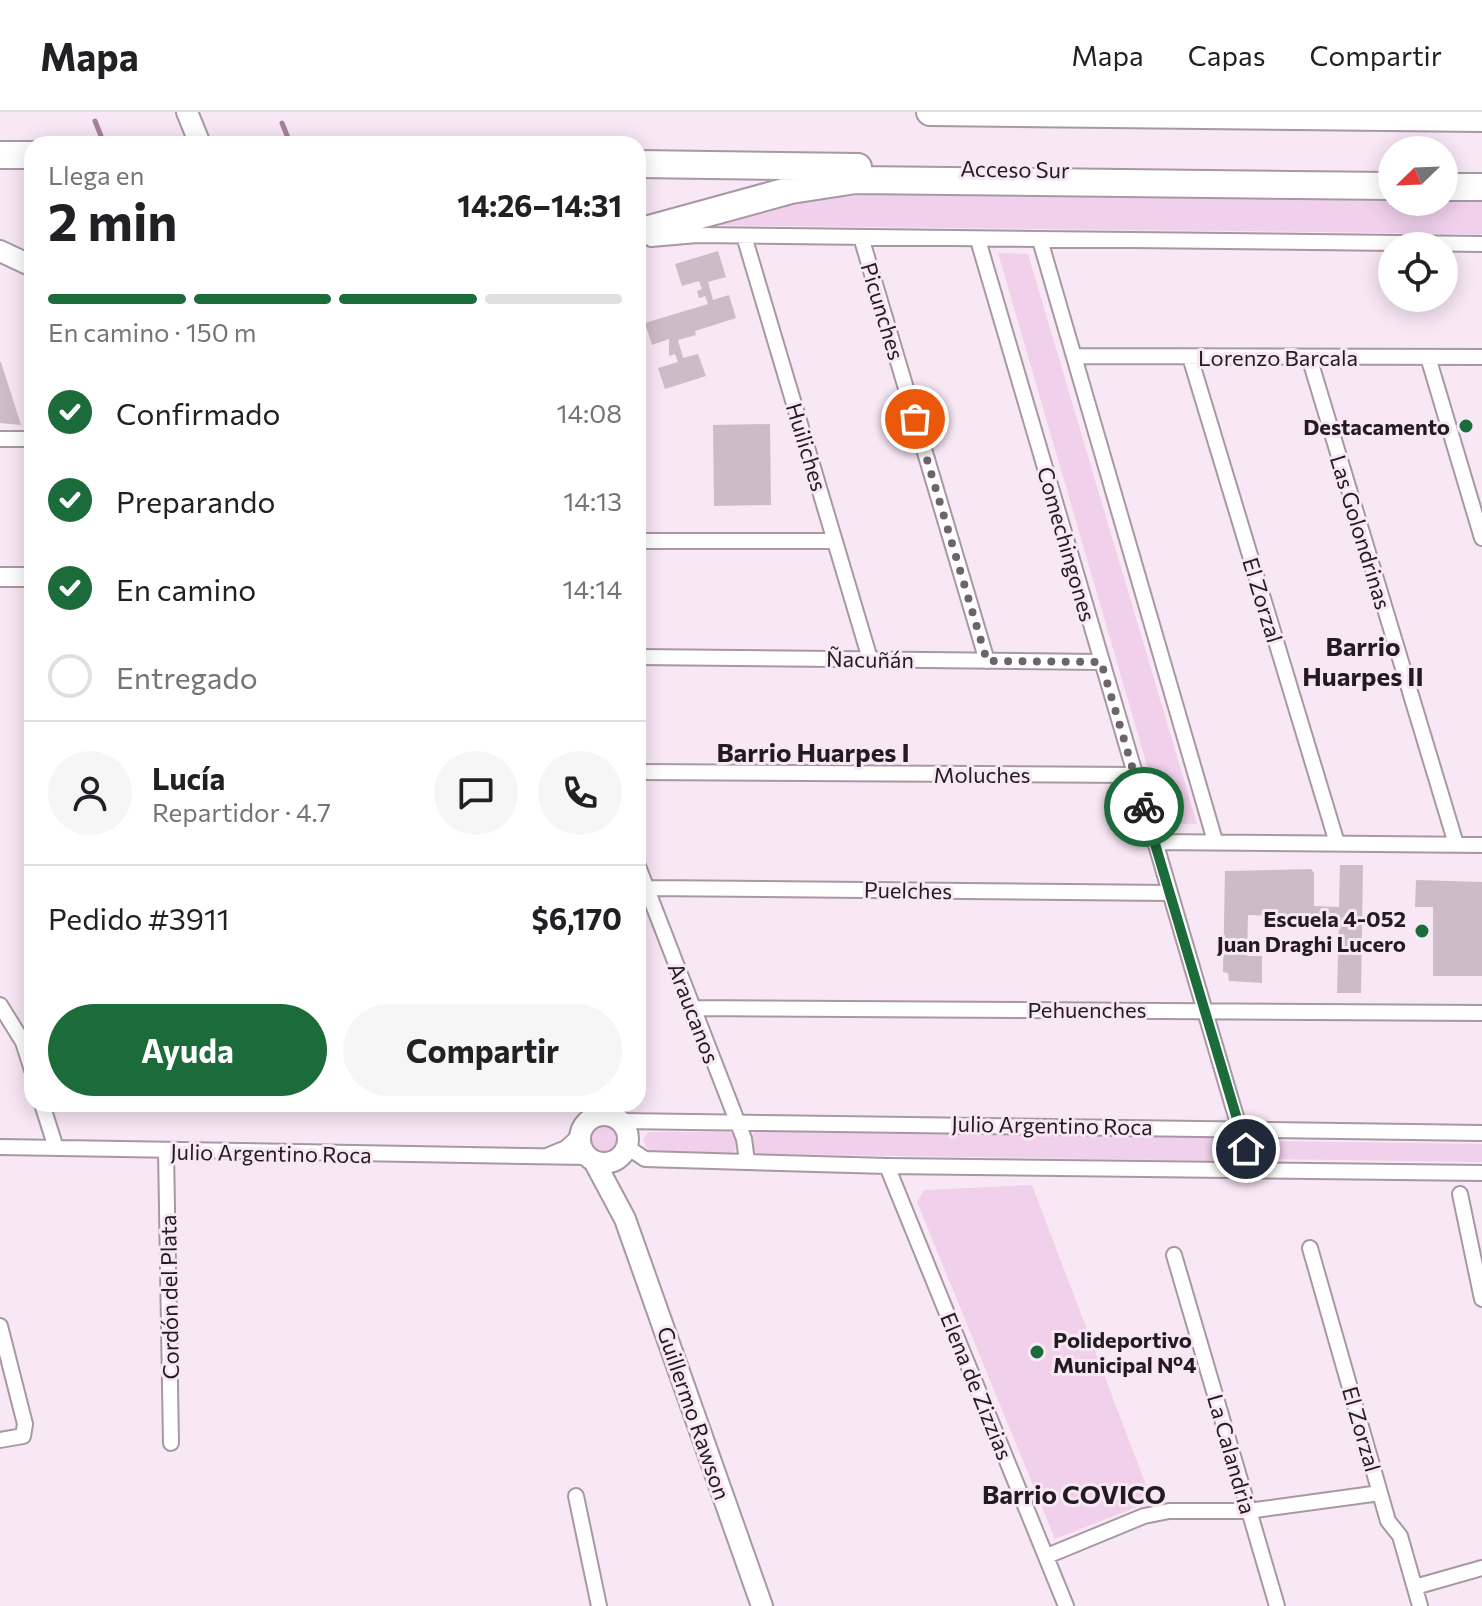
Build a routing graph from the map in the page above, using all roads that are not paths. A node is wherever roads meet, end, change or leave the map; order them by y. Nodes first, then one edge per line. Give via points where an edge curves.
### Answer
1 (187, 112) edge
2 (930, 112) edge
3 (1185, 113) edge
4 (1482, 118) edge
5 (197, 136) edge
6 (0, 155) edge
7 (24, 155) edge
8 (646, 164) edge
9 (1378, 174) edge
10 (1458, 175) edge
11 (1482, 175) edge
12 (1378, 186) edge
13 (1458, 187) edge
14 (1482, 187) edge
15 (646, 230) edge
16 (744, 236) junction
17 (861, 237) junction
18 (646, 240) edge
19 (978, 240) junction
20 (1040, 240) junction
21 (1482, 244) edge
22 (0, 251) edge
23 (24, 262) edge
24 (1075, 356) junction
25 (1190, 357) junction
26 (1309, 357) junction
27 (1428, 357) junction
28 (1482, 357) edge
29 (0, 439) edge
30 (24, 439) edge
31 (1482, 538) edge
32 (646, 541) edge
33 (835, 541) junction
34 (0, 577) edge
35 (24, 577) edge
36 (646, 657) edge
37 (870, 659) junction
38 (987, 661) junction
39 (1101, 662) junction
40 (646, 772) edge
41 (1134, 775) junction
42 (1215, 841) junction
43 (1154, 842) junction
44 (1337, 843) junction
45 (1456, 844) junction
46 (1482, 845) edge
47 (647, 888) joint
48 (1169, 893) junction
49 (0, 1005) edge
50 (692, 1008) junction
51 (1204, 1009) junction
52 (1482, 1013) edge
53 (24, 1045) edge
54 (45, 1112) edge
55 (578, 1112) edge
56 (615, 1114) edge
57 (735, 1120) junction
58 (1240, 1128) junction
59 (582, 1130) junction
60 (1482, 1133) edge
61 (0, 1147) edge
62 (56, 1148) junction
63 (166, 1150) junction
64 (606, 1157) junction
65 (542, 1158) junction
66 (747, 1161) junction
67 (887, 1166) junction
68 (1252, 1171) junction
69 (1482, 1173) edge
70 (1460, 1194) dead end
71 (1310, 1248) dead end
72 (1174, 1255) dead end
73 (1482, 1299) edge
74 (0, 1326) edge
75 (0, 1440) edge
76 (171, 1443) dead end
77 (1380, 1493) junction
78 (576, 1496) dead end
79 (1248, 1511) junction
80 (1047, 1556) junction
81 (1482, 1568) edge
82 (1415, 1587) junction
83 (599, 1606) edge
84 (762, 1606) edge
85 (1066, 1606) edge
86 (1277, 1606) edge
87 (1420, 1606) edge

1 - 5 main road
2 - 3 highway
3 - 4 highway
6 - 7 highway
8 - 9 highway, Acceso Sur
10 - 11 highway
12 - 15 highway via 856,180 772,194
13 - 14 highway
16 - 17 street
16 - 18 street
16 - 33 street, Huiliches
17 - 19 street
17 - 38 street, Picunches
19 - 20 street
19 - 39 street, Comechingones
20 - 21 street
20 - 24 street
22 - 23 main road
24 - 25 street, Lorenzo Barcala
24 - 42 street
25 - 26 street, Lorenzo Barcala
25 - 44 street, El Zorzal
26 - 27 street, Lorenzo Barcala
26 - 45 street, Las Golondrinas
27 - 28 street, Lorenzo Barcala
27 - 31 street
29 - 30 street
32 - 33 street
33 - 37 street, Huiliches
34 - 35 street
36 - 37 street, Ñacuñán
37 - 38 street, Ñacuñán
38 - 39 street, Ñacuñán
39 - 41 street, Comechingones
40 - 41 street, Moluches
41 - 43 street, Comechingones
42 - 43 street
42 - 44 street
43 - 48 street, Comechingones
44 - 45 street
45 - 46 street
47 - 48 street, Puelches
47 - 50 street, Araucanos
48 - 51 street, Comechingones
49 - 53 street
50 - 51 street, Pehuenches
50 - 57 street, Araucanos
51 - 52 street, Pehuenches
51 - 58 street, Comechingones
54 - 62 street
55 - 59 main road
56 - 57 street, Julio Argentino Roca
56 - 59 main road via 594,1116
56 - 64 main road via 628,1133
57 - 58 street, Julio Argentino Roca
57 - 66 street, Araucanos
58 - 60 street, Julio Argentino Roca
58 - 68 street, Comechingones
59 - 64 main road via 581,1147
59 - 65 street via 566,1148
61 - 62 street, Julio Argentino Roca
62 - 63 street, Julio Argentino Roca
63 - 65 street, Julio Argentino Roca
63 - 76 street, Cordón del Plata
64 - 65 street, Julio Argentino Roca
64 - 66 street, Julio Argentino Roca
64 - 84 main road, Guillermo Rawson
66 - 67 street, Julio Argentino Roca
67 - 68 street, Julio Argentino Roca
67 - 80 street, Elena de Zizzias
68 - 69 street, Julio Argentino Roca
70 - 73 street
71 - 77 street, El Zorzal
72 - 79 street, La Calandria
74 - 75 street via 25,1424 23,1436
77 - 79 street
77 - 82 street, El Zorzal
78 - 83 street
79 - 80 street via 1144,1516
79 - 86 street, La Calandria
80 - 85 street, Elena de Zizzias
81 - 82 street
82 - 87 street, El Zorzal

